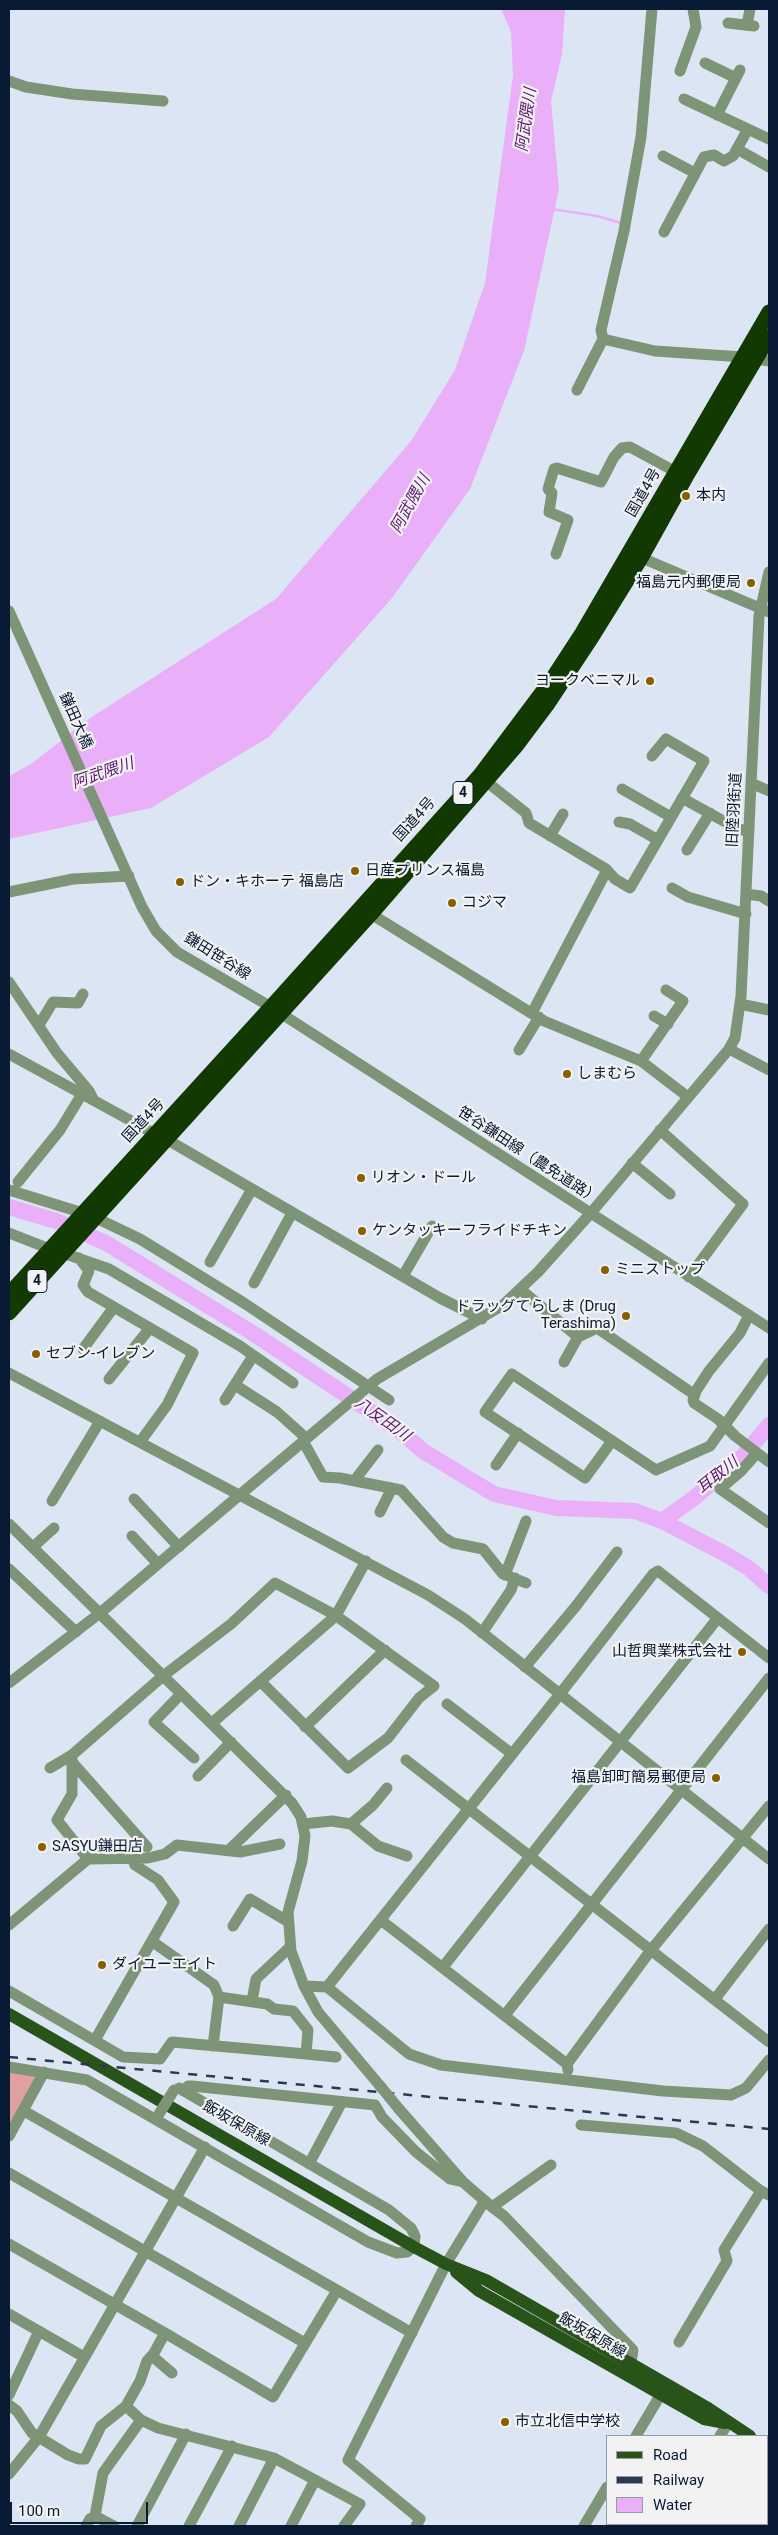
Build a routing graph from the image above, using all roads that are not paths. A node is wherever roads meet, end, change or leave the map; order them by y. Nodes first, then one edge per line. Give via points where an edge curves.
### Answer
1 (652, 9) edge
2 (694, 9) edge
3 (750, 9) edge
4 (728, 23) dead end
5 (705, 63) dead end
6 (680, 71) dead end
7 (9, 81) edge
8 (684, 100) dead end
9 (164, 101) dead end
10 (718, 115) junction
11 (748, 129) junction
12 (769, 139) edge
13 (737, 149) junction
14 (663, 156) dead end
15 (769, 168) edge
16 (695, 173) junction
17 (664, 232) dead end
18 (769, 312) edge
19 (769, 337) edge
20 (603, 339) junction
21 (756, 359) edge
22 (577, 390) dead end
23 (676, 472) junction
24 (556, 554) dead end
25 (636, 556) junction
26 (769, 572) edge
27 (766, 610) edge
28 (9, 611) edge
29 (652, 756) dead end
30 (487, 782) junction
31 (751, 783) junction
32 (622, 789) dead end
33 (769, 791) edge
34 (682, 798) junction
35 (710, 813) junction
36 (563, 814) dead end
37 (671, 817) junction
38 (619, 822) dead end
39 (748, 832) junction
40 (550, 836) junction
41 (658, 840) junction
42 (687, 850) dead end
43 (607, 870) junction
44 (128, 874) junction
45 (672, 888) dead end
46 (9, 892) edge
47 (746, 894) junction
48 (769, 901) edge
49 (371, 914) junction
50 (746, 914) junction
51 (9, 982) edge
52 (666, 990) dead end
53 (83, 994) dead end
54 (740, 1004) junction
55 (769, 1010) edge
56 (276, 1011) junction
57 (536, 1015) junction
58 (654, 1016) dead end
59 (668, 1024) junction
60 (39, 1025) junction
61 (729, 1049) junction
62 (519, 1050) dead end
63 (9, 1054) edge
64 (641, 1061) junction
65 (769, 1070) edge
66 (82, 1094) junction
67 (688, 1097) junction
68 (94, 1101) junction
69 (660, 1130) junction
70 (161, 1137) junction
71 (632, 1163) junction
72 (18, 1182) dead end
73 (252, 1189) junction
74 (9, 1190) edge
75 (670, 1194) dead end
76 (292, 1213) junction
77 (590, 1214) junction
78 (86, 1217) junction
79 (432, 1226) dead end
80 (9, 1233) edge
81 (58, 1249) junction
82 (79, 1258) junction
83 (210, 1262) dead end
84 (403, 1276) junction
85 (689, 1276) junction
86 (254, 1283) dead end
87 (520, 1289) junction
88 (9, 1294) edge
89 (114, 1307) junction
90 (9, 1313) edge
91 (750, 1315) junction
92 (482, 1319) junction
93 (150, 1328) junction
94 (769, 1328) edge
95 (578, 1337) junction
96 (84, 1350) dead end
97 (253, 1356) junction
98 (564, 1362) dead end
99 (769, 1363) edge
100 (9, 1373) edge
101 (109, 1379) dead end
102 (294, 1383) dead end
103 (236, 1385) junction
104 (368, 1387) junction
105 (695, 1395) junction
106 (226, 1400) dead end
107 (389, 1400) dead end
108 (100, 1421) junction
109 (725, 1426) junction
110 (518, 1433) junction
111 (304, 1439) junction
112 (612, 1441) junction
113 (140, 1442) junction
114 (752, 1449) junction
115 (378, 1450) dead end
116 (769, 1462) edge
117 (496, 1465) dead end
118 (354, 1481) junction
119 (392, 1488) junction
120 (239, 1494) junction
121 (134, 1499) dead end
122 (52, 1501) dead end
123 (380, 1512) dead end
124 (526, 1521) dead end
125 (769, 1523) edge
126 (9, 1524) edge
127 (54, 1528) dead end
128 (132, 1536) dead end
129 (33, 1547) junction
130 (179, 1547) junction
131 (617, 1552) dead end
132 (366, 1561) junction
133 (158, 1564) junction
134 (9, 1571) edge
135 (510, 1577) junction
136 (526, 1583) dead end
137 (100, 1613) junction
138 (335, 1615) junction
139 (717, 1618) junction
140 (76, 1632) junction
141 (482, 1632) junction
142 (385, 1650) junction
143 (769, 1658) edge
144 (525, 1667) junction
145 (164, 1676) junction
146 (769, 1678) edge
147 (260, 1682) junction
148 (9, 1683) edge
149 (181, 1694) junction
150 (560, 1694) junction
151 (447, 1704) dead end
152 (212, 1723) junction
153 (306, 1727) junction
154 (620, 1741) junction
155 (231, 1742) junction
156 (512, 1754) junction
157 (72, 1758) junction
158 (194, 1758) dead end
159 (406, 1760) dead end
160 (50, 1768) dead end
161 (198, 1776) dead end
162 (387, 1788) dead end
163 (682, 1789) junction
164 (286, 1795) junction
165 (769, 1806) edge
166 (468, 1809) junction
167 (303, 1824) junction
168 (351, 1824) junction
169 (743, 1839) junction
170 (280, 1844) dead end
171 (146, 1848) dead end
172 (229, 1850) junction
173 (407, 1856) dead end
174 (88, 1858) junction
175 (132, 1858) junction
176 (531, 1858) junction
177 (769, 1859) edge
178 (592, 1904) junction
179 (382, 1920) junction
180 (288, 1922) junction
181 (9, 1925) edge
182 (233, 1926) dead end
183 (769, 1929) edge
184 (153, 1942) junction
185 (290, 1947) junction
186 (651, 1950) junction
187 (443, 1967) junction
188 (304, 1986) junction
189 (327, 1987) junction
190 (9, 1991) edge
191 (219, 1997) junction
192 (715, 1999) junction
193 (252, 2002) junction
194 (9, 2014) edge
195 (505, 2015) junction
196 (95, 2040) junction
197 (769, 2042) edge
198 (212, 2046) junction
199 (306, 2054) junction
200 (336, 2057) dead end
201 (769, 2060) edge
202 (567, 2064) junction
203 (9, 2067) edge
204 (44, 2072) junction
205 (569, 2080) junction
206 (179, 2091) junction
207 (342, 2102) junction
208 (24, 2111) junction
209 (157, 2116) junction
210 (581, 2125) dead end
211 (9, 2136) edge
212 (205, 2147) junction
213 (309, 2164) junction
214 (551, 2165) dead end
215 (9, 2173) edge
216 (463, 2182) junction
217 (765, 2193) edge
218 (175, 2199) junction
219 (488, 2204) junction
220 (9, 2244) edge
221 (414, 2246) junction
222 (146, 2252) junction
223 (446, 2264) junction
224 (336, 2292) junction
225 (115, 2305) junction
226 (9, 2314) edge
227 (39, 2331) junction
228 (412, 2333) junction
229 (166, 2334) junction
230 (678, 2342) dead end
231 (305, 2343) junction
232 (152, 2356) junction
233 (84, 2357) junction
234 (631, 2363) junction
235 (172, 2373) dead end
236 (661, 2394) junction
237 (9, 2395) edge
238 (9, 2405) edge
239 (126, 2406) junction
240 (141, 2420) junction
241 (728, 2423) junction
242 (186, 2434) junction
243 (637, 2435) edge
244 (721, 2435) edge
245 (748, 2435) edge
246 (39, 2437) junction
247 (232, 2446) junction
248 (274, 2458) junction
249 (9, 2474) edge
250 (315, 2480) junction
251 (606, 2489) edge
252 (95, 2516) junction
253 (86, 2526) edge
254 (114, 2526) edge
255 (137, 2526) edge
256 (189, 2526) edge
257 (239, 2526) edge
258 (291, 2526) edge
259 (344, 2526) edge
260 (416, 2526) edge
261 (584, 2526) edge

1 - 20 street via 641,137 601,330
2 - 6 street via 696,27
3 - 4 street via 751,25
5 - 10 street via 738,74
7 - 9 street via 72,94
8 - 10 street
10 - 11 street
11 - 12 street
11 - 13 street
13 - 15 street
13 - 16 street via 724,161 714,155 704,157
14 - 16 street
16 - 17 street
18 - 21 highway, 国道4号 / 4
19 - 21 highway, 国道4号 / 4
20 - 21 street via 655,350
20 - 22 street
21 - 23 highway, 国道4号 / 4
21 - 25 highway, 国道4号 / 4
23 - 24 street via 630,447 622,448 614,457 601,482 557,468 554,470 548,490 552,493 549,512 568,520
23 - 25 highway, 国道4号 / 4
25 - 27 street
25 - 30 highway, 国道4号 / 4 via 547,705
25 - 56 highway, 国道4号 / 4 via 480,775
26 - 27 street, 旧陸羽街道
27 - 31 street, 旧陸羽街道 via 759,616
28 - 44 street, 鎌田大橋
29 - 34 street via 666,739 704,761
30 - 40 street via 526,813 530,823
30 - 49 highway, 国道4号 / 4
31 - 33 street
31 - 39 street, 旧陸羽街道
32 - 37 street
34 - 35 street
34 - 37 street
35 - 39 street
35 - 42 street
36 - 40 street
37 - 41 street
38 - 41 street via 630,824
39 - 47 street, 旧陸羽街道
40 - 43 street
41 - 43 street via 630,888
43 - 57 street
44 - 46 street via 73,879
44 - 56 street, 鎌田笹谷線 via 149,919 166,942
45 - 50 street via 688,897
47 - 48 street
47 - 50 street, 旧陸羽街道
49 - 56 highway, 国道4号 / 4
49 - 57 street
50 - 54 street, 旧陸羽街道
51 - 60 street
52 - 59 street via 683,1001
53 - 60 street via 78,1003 53,1002
54 - 55 street
54 - 61 street, 旧陸羽街道 via 735,1038
56 - 70 highway, 国道4号 / 4
56 - 77 street, 笹谷鎌田線（農免道路）
57 - 62 street
57 - 64 street via 589,1041
58 - 59 street
59 - 64 street
60 - 68 street
61 - 65 street
61 - 67 street
63 - 66 street
64 - 67 street
66 - 68 street
66 - 72 street via 60,1130
67 - 69 street
68 - 70 street
69 - 71 street
69 - 85 street via 743,1204
70 - 73 street
70 - 78 highway, 国道4号 / 4
71 - 75 street
71 - 77 street
73 - 76 street
73 - 83 street
74 - 78 street
76 - 84 street
76 - 86 street
77 - 85 street, 笹谷鎌田線（農免道路）
77 - 87 street
78 - 81 highway, 国道4号 / 4
78 - 104 street via 164,1254
79 - 84 street
80 - 81 street
81 - 82 street
81 - 88 highway, 国道4号 / 4
81 - 90 highway, 国道4号 / 4
82 - 89 street via 90,1271 83,1286
82 - 97 street via 109,1269
84 - 92 street
85 - 91 street, 笹谷鎌田線（農免道路）
87 - 92 street
87 - 95 street
89 - 93 street
89 - 96 street
91 - 94 street, 笹谷鎌田線（農免道路）
91 - 105 street
92 - 104 street
93 - 101 street
93 - 113 street via 193,1353 167,1405
95 - 98 street
95 - 105 street via 597,1328
97 - 102 street
97 - 103 street
99 - 109 street
100 - 108 street
103 - 106 street
103 - 111 street via 277,1412
104 - 107 street
104 - 111 street
105 - 109 street via 694,1403
108 - 113 street
108 - 122 street
109 - 112 street via 710,1446 656,1470
109 - 114 street
110 - 112 street via 585,1478
110 - 112 street via 486,1412 512,1374
110 - 117 street
111 - 118 street via 323,1477
111 - 120 street
113 - 120 street
114 - 116 street
114 - 125 street via 741,1471 720,1489
115 - 118 street
118 - 119 street
119 - 123 street
119 - 135 street via 401,1490 444,1537 453,1543 483,1549 498,1569
120 - 130 street
120 - 132 street
121 - 130 street
124 - 135 street
126 - 129 street
127 - 129 street
128 - 133 street
129 - 137 street
130 - 133 street
131 - 144 street
132 - 138 street
132 - 141 street via 428,1595
133 - 137 street
134 - 140 street
135 - 136 street
135 - 141 street via 511,1590
137 - 140 street
137 - 145 street
138 - 142 street
138 - 145 street via 275,1583 231,1624
138 - 147 street
139 - 143 street
139 - 150 street via 658,1571 652,1574
139 - 154 street
140 - 148 street
141 - 144 street
142 - 153 street
142 - 153 street via 434,1686 419,1698 388,1738 348,1768
144 - 150 street
145 - 149 street
145 - 157 street
146 - 163 street
147 - 152 street
147 - 153 street
149 - 152 street
149 - 158 street via 154,1722
150 - 154 street
150 - 156 street
151 - 156 street
152 - 155 street
154 - 163 street
154 - 176 street
155 - 161 street
155 - 164 street
156 - 166 street
157 - 160 street
157 - 171 street
157 - 174 street via 72,1794 57,1820
159 - 166 street
162 - 168 street
163 - 169 street
163 - 178 street
164 - 167 street
164 - 172 street
165 - 169 street
166 - 176 street
166 - 179 street
167 - 168 street via 332,1821
167 - 180 street via 304,1850
168 - 173 street via 378,1846
169 - 177 street
169 - 186 street
170 - 172 street via 249,1851
172 - 175 street via 177,1845 165,1854
174 - 175 street
174 - 181 street
175 - 184 street via 135,1865 158,1880 174,1902
176 - 178 street
176 - 187 street
178 - 186 street
178 - 195 street
179 - 187 street
179 - 189 street
180 - 182 street via 250,1900
180 - 185 street
183 - 192 street
184 - 191 street via 214,1985
184 - 196 street
185 - 188 street
185 - 193 street via 256,1979
186 - 192 street
186 - 202 street
187 - 195 street
188 - 189 street
188 - 216 street, bridge via 318,2012
189 - 205 street via 417,2059 441,2065
190 - 196 street
191 - 193 street
191 - 198 street
192 - 197 street
193 - 199 street via 293,2010 308,2030
194 - 221 main road, 飯坂保原線
195 - 202 street
196 - 198 street via 123,2057 160,2059 172,2042
198 - 199 street
199 - 200 street
201 - 205 street via 746,2088 731,2095
202 - 205 street
203 - 204 street
204 - 208 street
204 - 209 street via 87,2080
206 - 207 street via 192,2086
206 - 209 street, bridge
206 - 213 street
207 - 213 street
207 - 216 street via 375,2105 382,2117 416,2152 450,2178
208 - 211 street
208 - 218 street
209 - 212 street
210 - 217 street via 676,2133 703,2146
212 - 218 street
212 - 221 street via 380,2247 403,2253
213 - 221 street via 407,2222 414,2232
214 - 219 street
215 - 222 street
216 - 219 street
217 - 230 street via 724,2250 727,2261
218 - 222 street
218 - 224 street
219 - 223 street
219 - 234 street via 504,2216 633,2350
220 - 225 street
221 - 223 main road, 飯坂保原線
222 - 225 street
222 - 231 street
223 - 228 street
223 - 234 main road, 飯坂保原線 via 486,2280
223 - 236 main road, 飯坂保原線 via 479,2291
224 - 228 street
224 - 231 street
225 - 229 street
225 - 233 street
226 - 227 street
227 - 233 street
227 - 237 street
228 - 260 street via 348,2460 420,2519
229 - 231 street via 273,2397
229 - 232 street
232 - 235 street
232 - 239 street
233 - 246 street
234 - 241 main road, 飯坂保原線
236 - 241 main road, 飯坂保原線 via 704,2419
236 - 243 street
238 - 246 street
239 - 240 street
239 - 246 street via 102,2426 85,2458 68,2456
240 - 242 street via 158,2428
240 - 252 street via 103,2473
241 - 244 street
241 - 245 main road, 飯坂保原線
242 - 247 street
242 - 255 street
246 - 249 street
247 - 248 street
247 - 256 street
248 - 250 street
248 - 257 street
250 - 258 street
250 - 259 street via 360,2504
251 - 261 street
252 - 253 street
252 - 254 street

